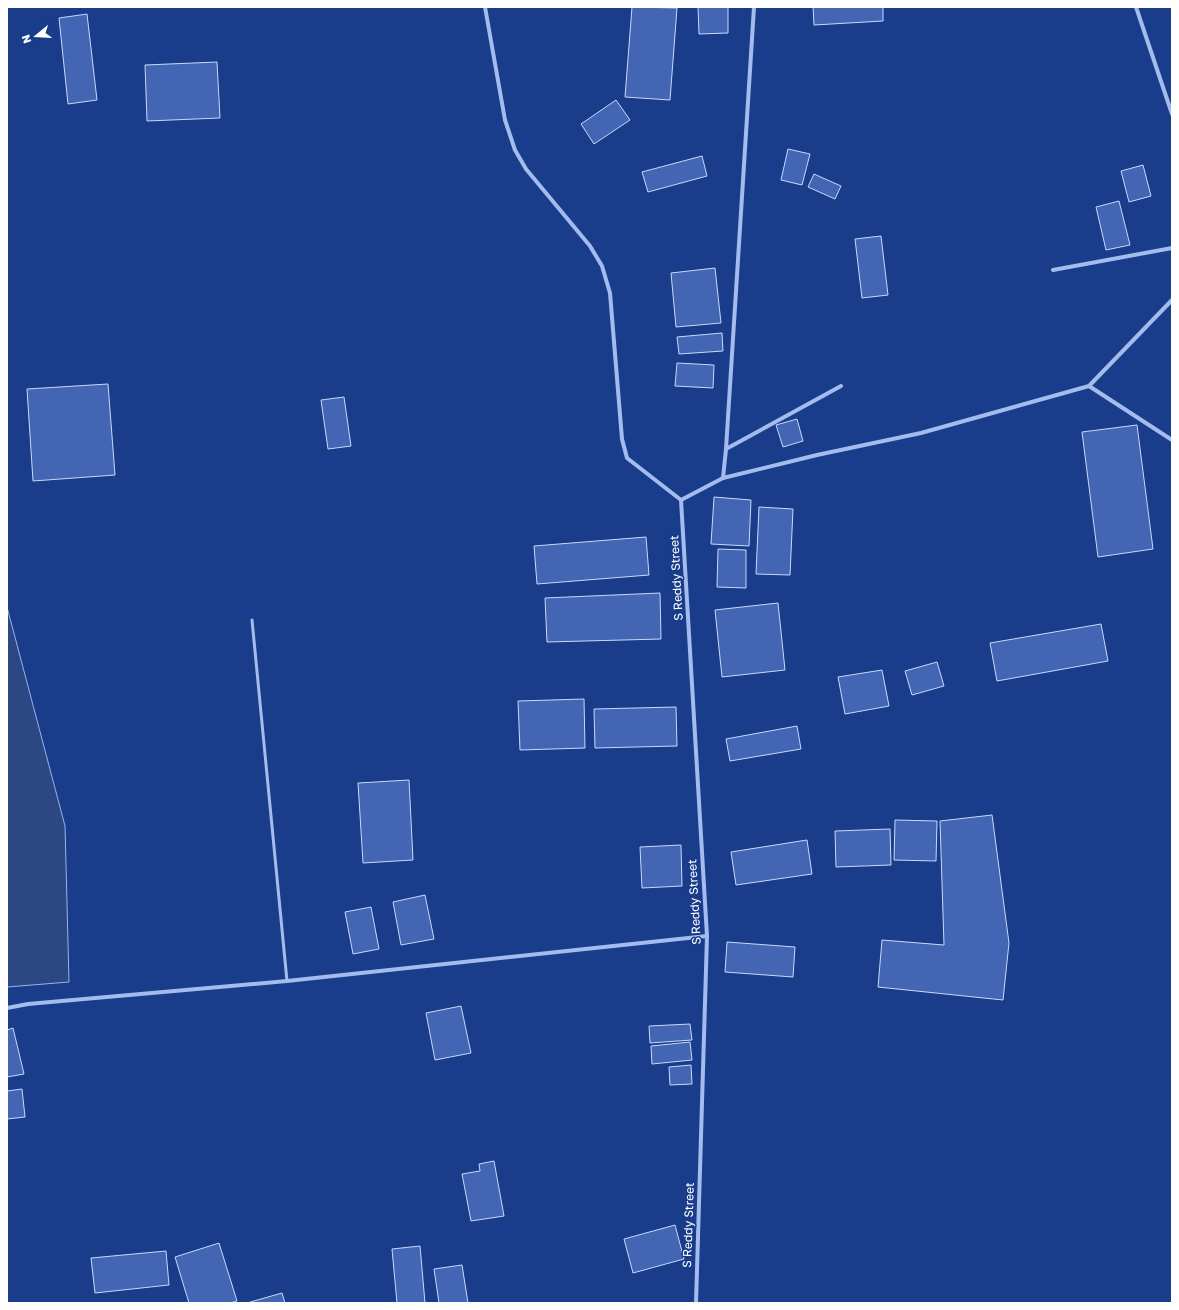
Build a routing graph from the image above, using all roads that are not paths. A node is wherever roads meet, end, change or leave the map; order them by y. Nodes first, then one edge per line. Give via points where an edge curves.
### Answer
1 (485, 7) edge
2 (754, 7) edge
3 (1136, 7) edge
4 (1172, 114) edge
5 (1172, 248) edge
6 (1053, 270) dead end
7 (1172, 300) edge
8 (841, 386) dead end
9 (1089, 386) junction
10 (1172, 440) edge
11 (726, 449) junction
12 (723, 478) junction
13 (681, 500) junction
14 (252, 620) dead end
15 (707, 936) junction
16 (287, 980) junction
17 (7, 1008) edge
18 (696, 1303) edge

1 - 13 street via 505,120 515,150 526,168 590,246 602,266 610,293 622,439 627,458
2 - 11 street
3 - 4 street
5 - 6 street
7 - 9 street
8 - 11 street
9 - 10 street
9 - 12 street via 921,433
11 - 12 street
12 - 13 street
13 - 15 street, S Reddy Street
14 - 16 lane
15 - 16 street
15 - 18 street, S Reddy Street
16 - 17 street via 36,1003

